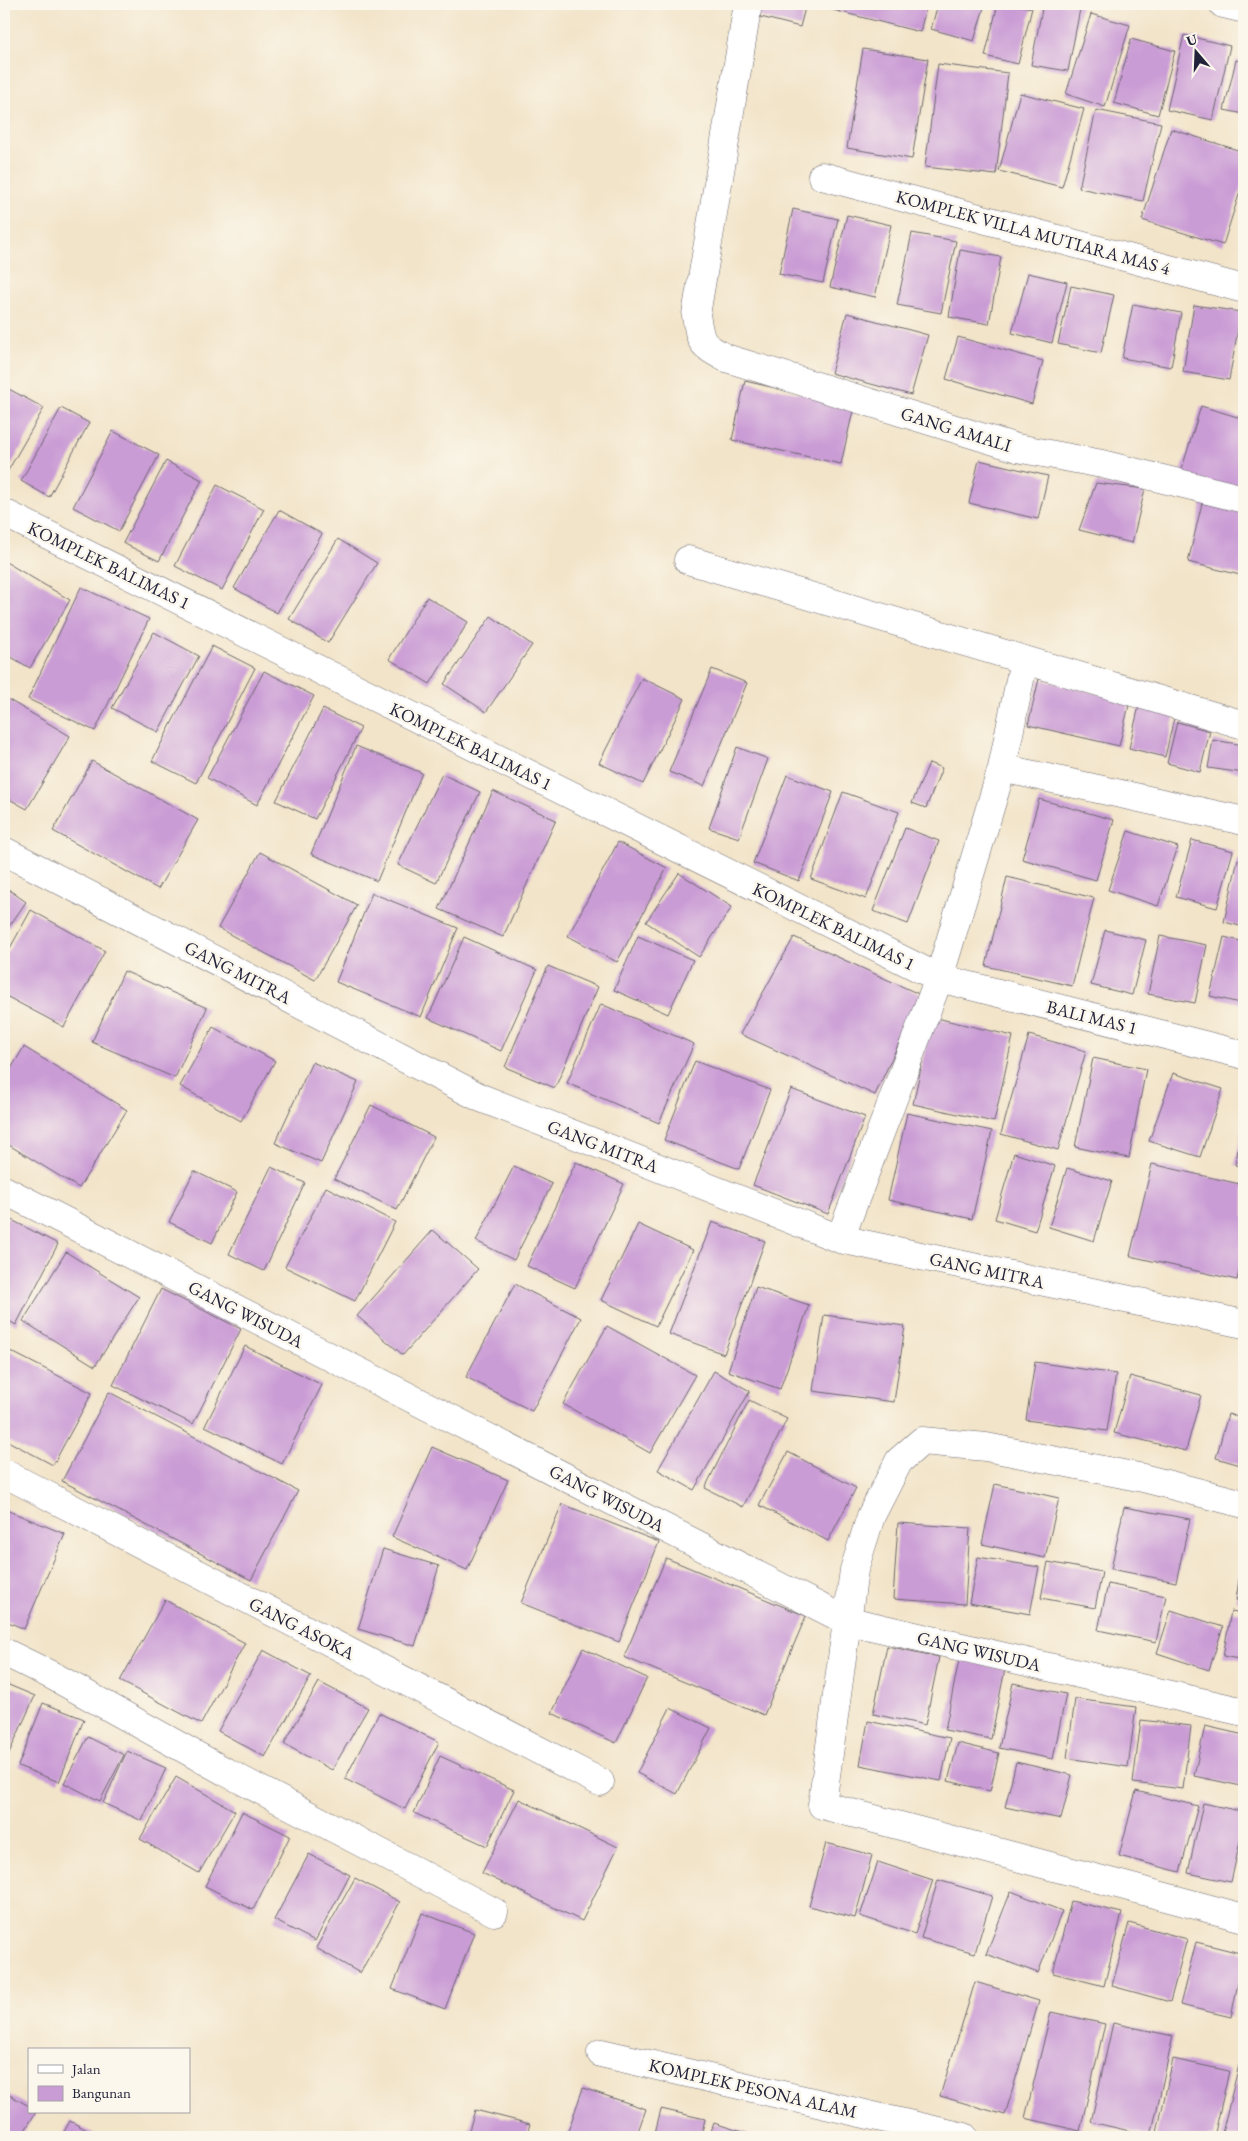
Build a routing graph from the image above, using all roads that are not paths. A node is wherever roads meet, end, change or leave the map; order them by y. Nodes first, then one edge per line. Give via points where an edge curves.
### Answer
1 (748, 4) edge
2 (1223, 4) edge
3 (1244, 10) edge
4 (822, 176) dead end
5 (1244, 288) edge
6 (1244, 499) edge
7 (4, 513) edge
8 (688, 560) dead end
9 (1024, 660) junction
10 (1244, 725) edge
11 (1002, 768) junction
12 (1244, 821) edge
13 (4, 851) edge
14 (939, 978) junction
15 (1244, 1055) edge
16 (4, 1190) edge
17 (840, 1239) junction
18 (1244, 1324) edge
19 (4, 1473) edge
20 (1244, 1504) edge
21 (846, 1620) junction
22 (4, 1652) edge
23 (1244, 1712) edge
24 (600, 1782) dead end
25 (494, 1912) dead end
26 (1244, 1918) edge
27 (601, 2052) dead end
28 (964, 2137) edge

1 - 6 street, GANG AMALI via 696,315 700,338 706,347 726,358 1018,448 1102,464
2 - 3 street
4 - 5 street, KOMPLEK VILLA MUTIARA MAS 4
7 - 14 street, KOMPLEK BALIMAS 1
8 - 9 street
9 - 10 street
9 - 11 street
11 - 12 street
11 - 14 street
13 - 17 street, GANG MITRA via 481,1098
14 - 15 street, BALI MAS 1
14 - 17 street
16 - 21 street, GANG WISUDA
17 - 18 street, GANG MITRA
19 - 24 street, GANG ASOKA
20 - 21 street via 1143,1478 986,1447 922,1441 899,1461 871,1516 854,1570
21 - 23 street, GANG WISUDA
21 - 26 street via 822,1805
22 - 25 street
27 - 28 street, KOMPLEK PESONA ALAM

